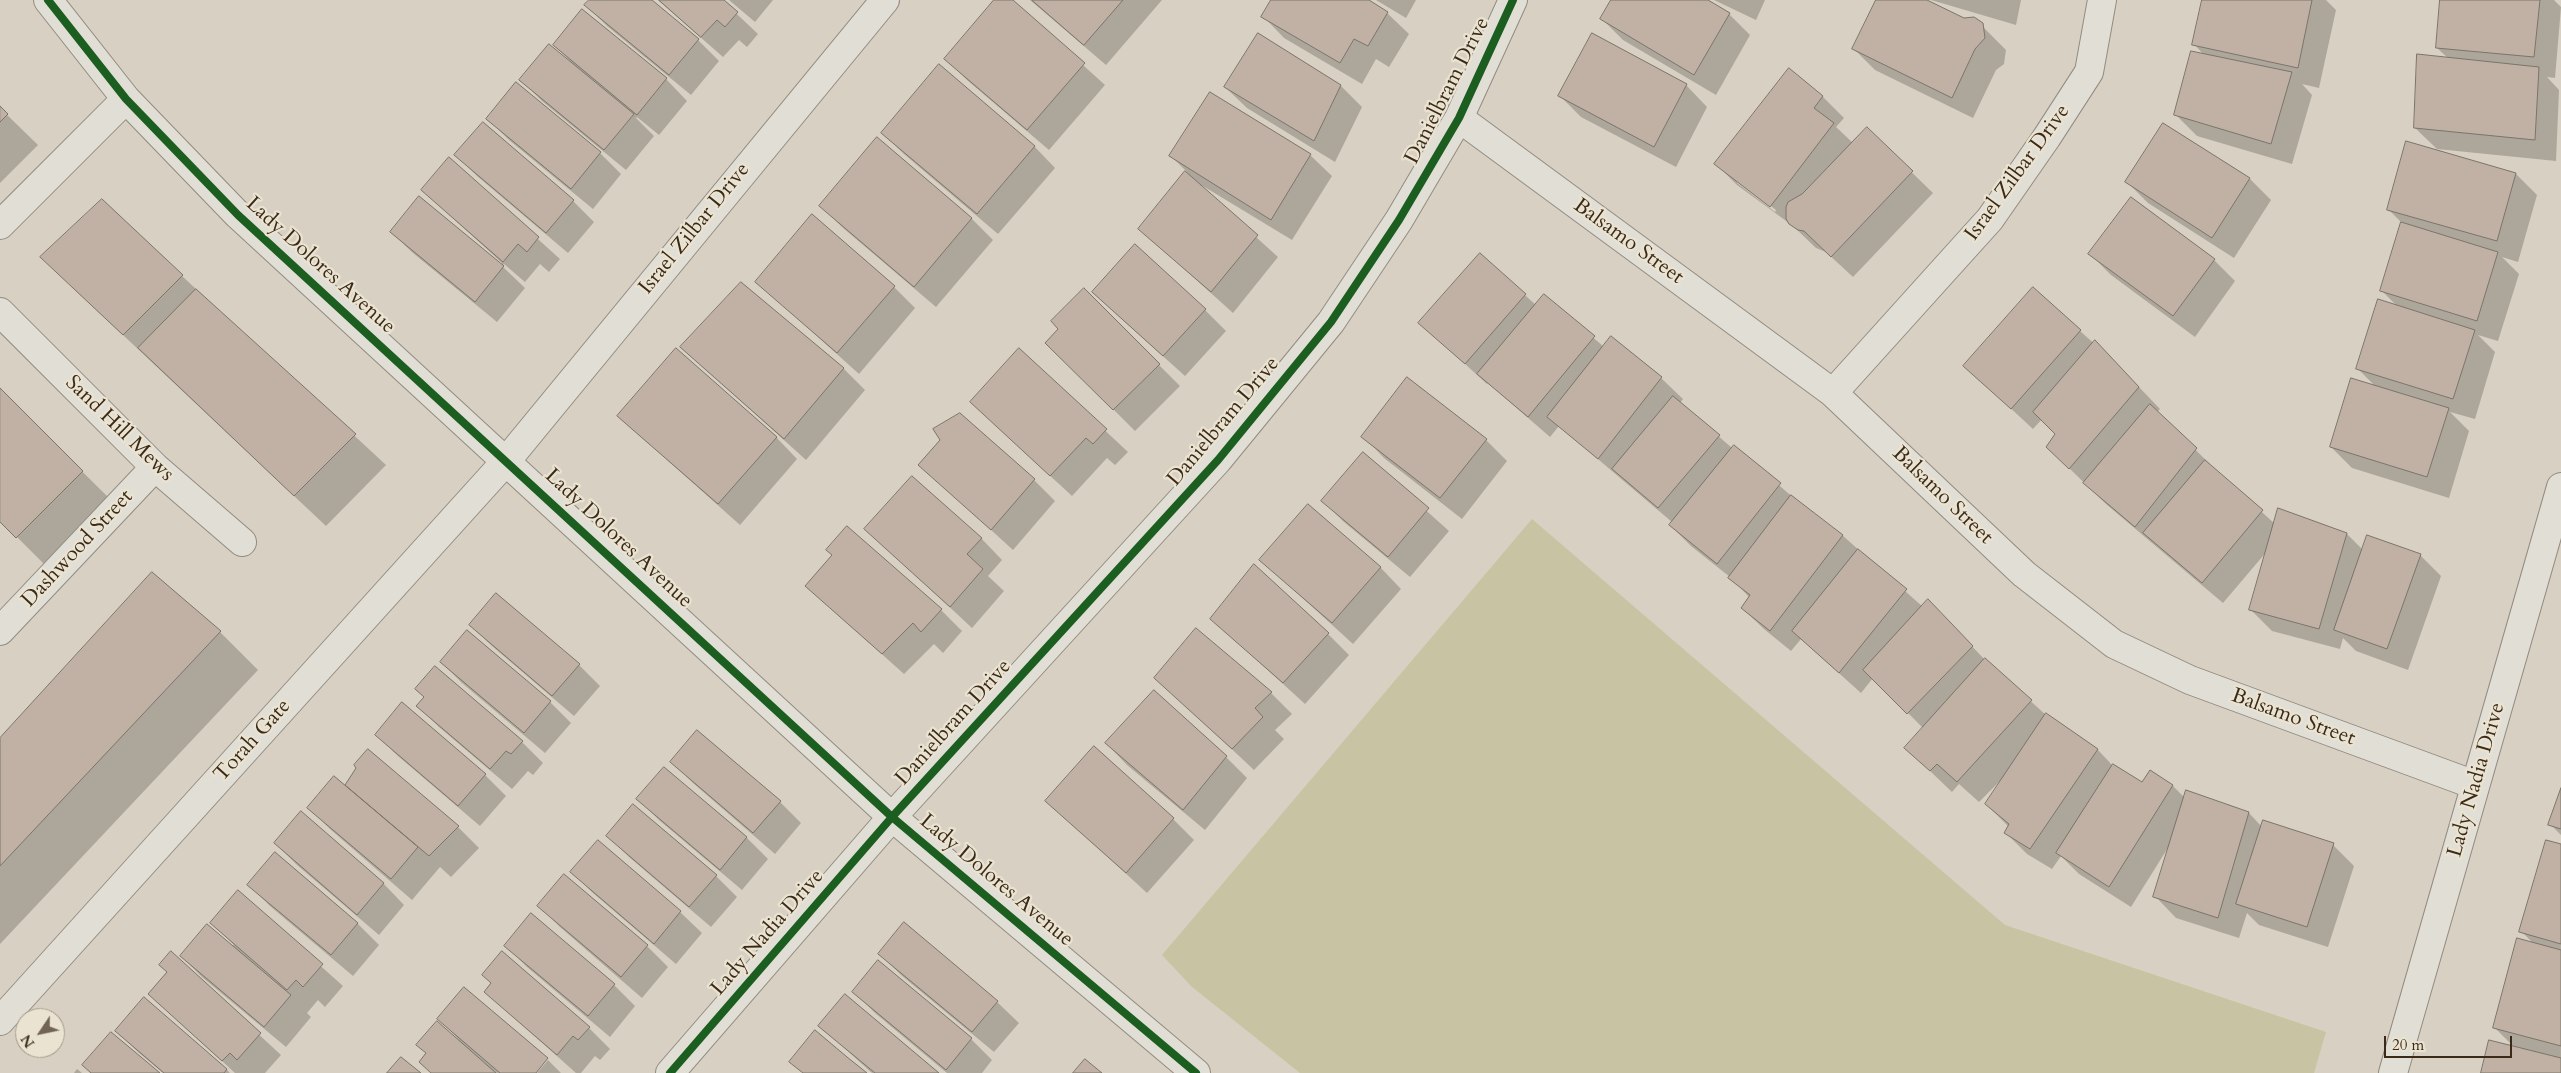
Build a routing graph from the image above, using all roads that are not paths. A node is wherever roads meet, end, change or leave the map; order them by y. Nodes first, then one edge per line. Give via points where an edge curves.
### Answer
1 (48, 0) edge
2 (885, 0) edge
3 (1513, 0) edge
4 (2102, 0) edge
5 (126, 99) junction
6 (1459, 118) junction
7 (0, 225) edge
8 (0, 312) edge
9 (1833, 393) junction
10 (506, 460) junction
11 (155, 467) junction
12 (2561, 487) edge
13 (242, 542) dead end
14 (0, 631) edge
15 (2475, 785) junction
16 (892, 817) junction
17 (0, 1021) edge
18 (670, 1073) edge
19 (1196, 1073) edge
20 (2393, 1073) edge

1 - 5 street, Lady Dolores Avenue
2 - 10 street, Israel Zilbar Drive
3 - 6 street, Danielbram Drive
4 - 9 street, Israel Zilbar Drive via 2089,72 2041,145 1990,219
5 - 7 street
5 - 10 street, Lady Dolores Avenue via 238,215
6 - 9 street, Balsamo Street
6 - 16 street, Danielbram Drive via 1399,220 1331,322 1218,460
8 - 11 street, Sand Hill Mews
9 - 15 street, Balsamo Street via 2024,574 2114,644 2190,680
10 - 16 street, Lady Dolores Avenue
10 - 17 street, Torah Gate
11 - 13 street, Sand Hill Mews
11 - 14 street, Dashwood Street
12 - 15 street, Lady Nadia Drive
15 - 20 street, Lady Nadia Drive
16 - 18 street, Lady Nadia Drive
16 - 19 street, Lady Dolores Avenue

